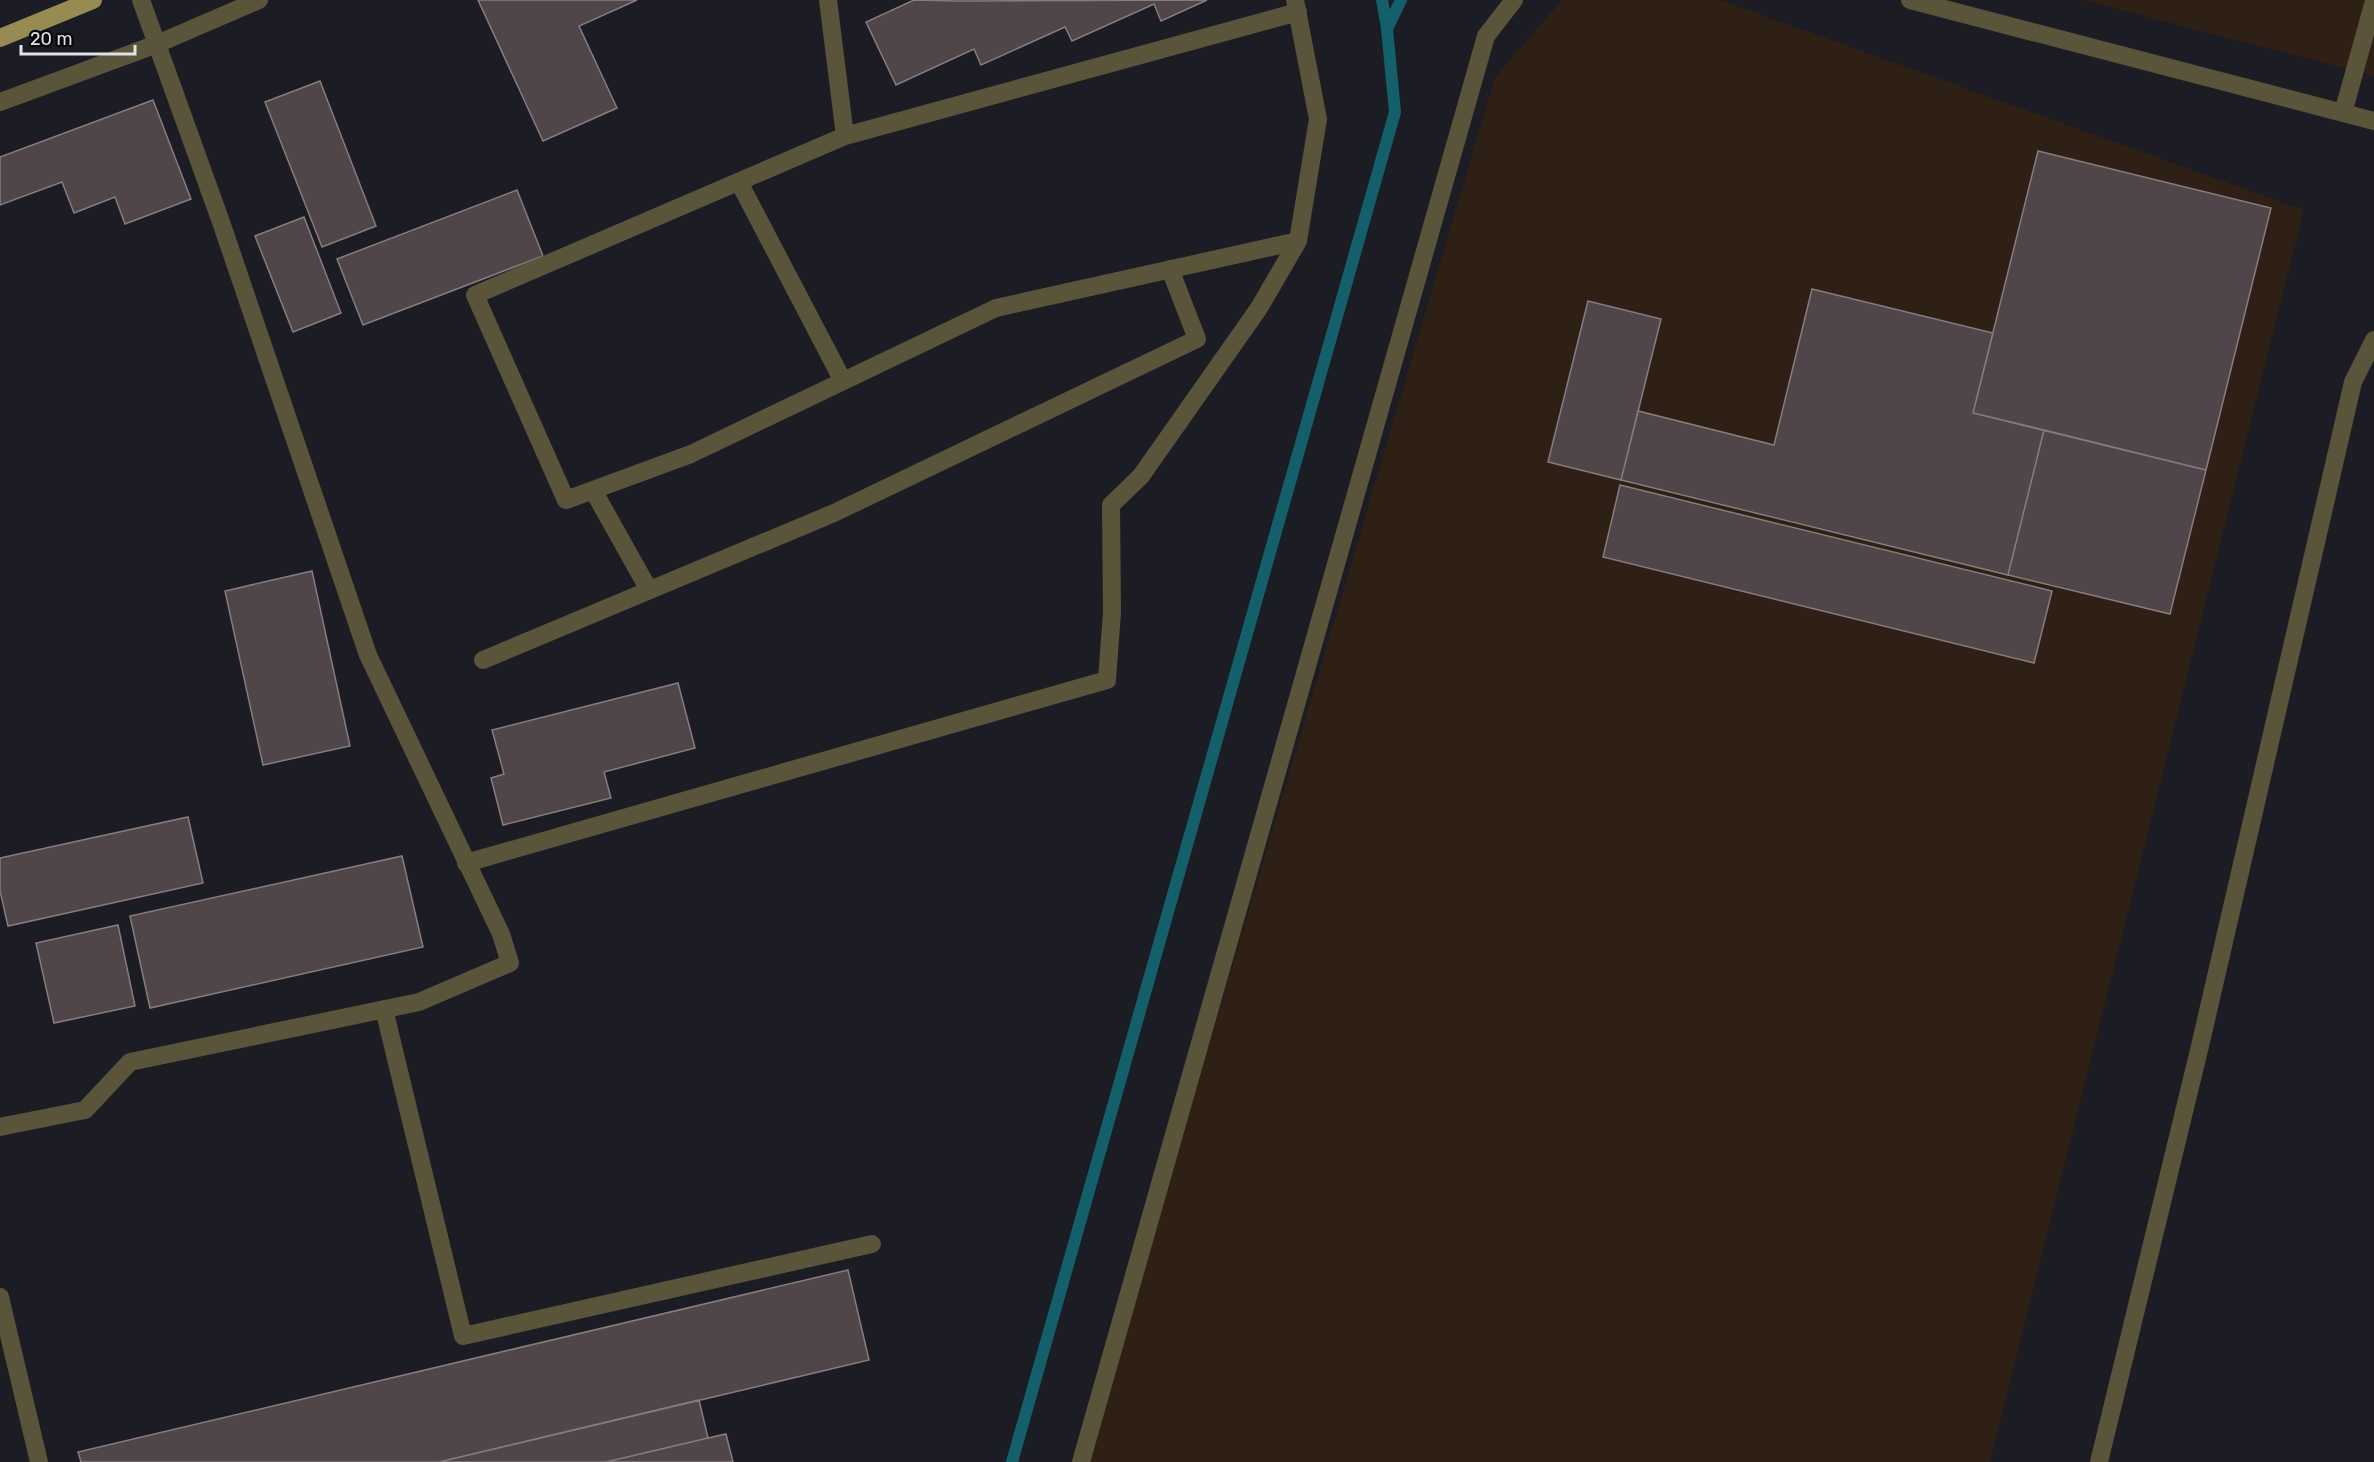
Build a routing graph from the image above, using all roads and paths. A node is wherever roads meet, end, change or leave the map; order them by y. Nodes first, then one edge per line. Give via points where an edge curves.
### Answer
1 (93, 0) edge
2 (141, 0) edge
3 (259, 0) edge
4 (828, 0) edge
5 (1514, 0) edge
6 (1910, 0) edge
7 (2374, 1) edge
8 (1297, 6) edge
9 (0, 38) edge
10 (157, 44) junction
11 (0, 102) edge
12 (2343, 113) junction
13 (2374, 121) edge
14 (844, 136) junction
15 (739, 182) junction
16 (1298, 241) junction
17 (1170, 269) junction
18 (2374, 340) edge
19 (843, 381) junction
20 (593, 490) junction
21 (649, 590) junction
22 (483, 660) dead end
23 (466, 863) junction
24 (384, 1009) junction
25 (0, 1127) edge
26 (872, 1244) dead end
27 (0, 1297) edge
28 (39, 1462) edge
29 (1081, 1462) edge
30 (2098, 1462) edge

1 - 9 main road
2 - 10 street
3 - 10 street
4 - 14 street
5 - 29 street via 1486,36
6 - 12 street
7 - 12 street
8 - 14 street
8 - 16 street via 1318,119
10 - 11 street
10 - 23 street via 368,655
12 - 13 street
14 - 15 street
15 - 19 street
15 - 20 street via 475,295 566,500
16 - 17 street
16 - 23 street via 1259,308 1154,458 1111,505 1112,612 1107,680
17 - 19 street via 996,308
17 - 21 street via 1197,339 834,513
18 - 30 street via 2353,382 2200,1046
19 - 20 street via 691,454
20 - 21 street
21 - 22 street
23 - 24 street via 501,934 510,963 419,1002
24 - 25 street via 130,1062 85,1110
24 - 26 street via 463,1336
27 - 28 street

